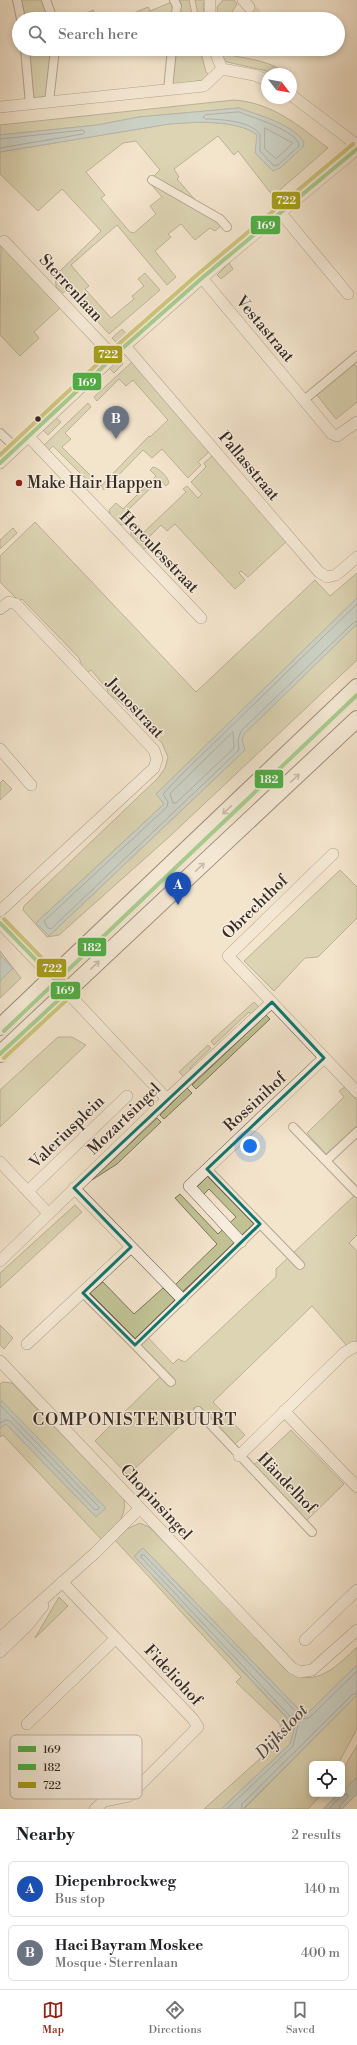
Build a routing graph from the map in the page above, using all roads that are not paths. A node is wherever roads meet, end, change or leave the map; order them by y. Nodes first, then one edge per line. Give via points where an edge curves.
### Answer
1 (17, 0) edge
2 (46, 0) edge
3 (174, 0) edge
4 (210, 0) edge
5 (20, 12) edge
6 (50, 12) edge
7 (176, 12) edge
8 (210, 12) edge
9 (26, 56) edge
10 (54, 56) edge
11 (171, 56) edge
12 (216, 56) edge
13 (222, 69) junction
14 (261, 78) edge
15 (168, 90) junction
16 (297, 100) edge
17 (49, 102) junction
18 (30, 104) junction
19 (0, 107) edge
20 (357, 145) edge
21 (357, 149) edge
22 (152, 180) dead end
23 (280, 212) junction
24 (226, 227) dead end
25 (4, 241) dead end
26 (202, 278) junction
27 (348, 294) dead end
28 (125, 346) junction
29 (113, 356) junction
30 (357, 356) edge
31 (304, 400) junction
32 (357, 422) edge
33 (0, 433) edge
34 (28, 436) junction
35 (16, 448) junction
36 (0, 463) edge
37 (357, 557) edge
38 (0, 609) edge
39 (201, 618) dead end
40 (357, 687) edge
41 (357, 719) edge
42 (0, 749) edge
43 (31, 785) dead end
44 (333, 854) dead end
45 (0, 911) edge
46 (0, 923) edge
47 (52, 978) junction
48 (67, 992) junction
49 (272, 1002) junction
50 (0, 1027) edge
51 (0, 1054) edge
52 (324, 1058) junction
53 (357, 1092) edge
54 (127, 1096) dead end
55 (168, 1099) junction
56 (293, 1127) dead end
57 (357, 1132) edge
58 (326, 1161) junction
59 (0, 1162) edge
60 (207, 1168) junction
61 (74, 1188) junction
62 (28, 1191) junction
63 (357, 1193) edge
64 (48, 1213) junction
65 (260, 1224) junction
66 (241, 1242) junction
67 (131, 1247) junction
68 (0, 1261) edge
69 (300, 1265) dead end
70 (83, 1293) junction
71 (182, 1299) junction
72 (27, 1344) dead end
73 (135, 1345) junction
74 (355, 1346) edge
75 (2, 1366) edge
76 (171, 1382) dead end
77 (198, 1411) dead end
78 (284, 1411) junction
79 (239, 1456) junction
80 (357, 1488) edge
81 (140, 1508) junction
82 (312, 1532) dead end
83 (62, 1582) junction
84 (357, 1590) edge
85 (357, 1630) edge
86 (3, 1638) edge
87 (115, 1639) junction
88 (305, 1640) dead end
89 (27, 1724) dead end
90 (142, 1783) edge
91 (114, 1799) edge
92 (95, 1809) edge

1 - 5 street
2 - 6 street
3 - 7 street
4 - 8 street
9 - 18 street
10 - 17 street
11 - 15 street
12 - 13 street
13 - 14 street
13 - 15 street via 204,86
15 - 17 street
16 - 20 street
17 - 18 street
18 - 19 street
21 - 23 street
22 - 24 street via 220,219
23 - 26 street
23 - 27 street
25 - 29 street, Sterrenlaan
26 - 28 street
26 - 31 street, Vestastraat
28 - 29 street
28 - 37 street, Pallasstraat via 318,572 328,577 336,575
29 - 34 street
30 - 31 street
31 - 32 street, Vestastraat via 332,434 337,436
33 - 35 street
34 - 35 street
34 - 39 street, Herculesstraat
35 - 36 street
38 - 45 street, Junostraat via 9,602 16,604 154,750 157,759 154,768
40 -> 47 main road
48 -> 41 main road
42 - 43 street
44 - 49 street, Obrechthof via 228,956
46 - 47 street
47 - 48 main road
47 - 50 main road
48 - 51 main road
48 - 55 street
49 - 52 street
49 - 55 street, Mozartsingel
52 - 53 street
52 - 60 street, Rossinihof
54 - 62 street, Valeriusplein
55 - 61 street, Mozartsingel
56 - 58 street
57 - 58 street
58 - 63 street
59 - 62 street, Valeriusplein
60 - 65 street
60 - 66 street, Rossinihof via 189,1186
61 - 64 street, Mozartsingel
61 - 67 street
62 - 64 street, Valeriusplein
64 - 68 street, Mozartsingel
65 - 66 street
65 - 69 street
66 - 71 street
67 - 70 street
67 - 71 street
70 - 72 street
70 - 73 street
71 - 73 street
73 - 76 street
74 - 78 street, Händelhof via 344,1353
75 - 81 street, Chopinsingel
77 - 79 street, Händelhof
78 - 79 street, Händelhof
78 - 80 street
79 - 82 street, Händelhof
81 - 83 street
81 - 85 street, Chopinsingel via 284,1660 300,1672 312,1670
83 - 86 street via 27,1626
83 - 87 street, Fideliohof
84 - 88 street
87 - 89 street
87 - 90 street, Fideliohof via 198,1727
91 - 92 street, Fideliohof via 104,1801

